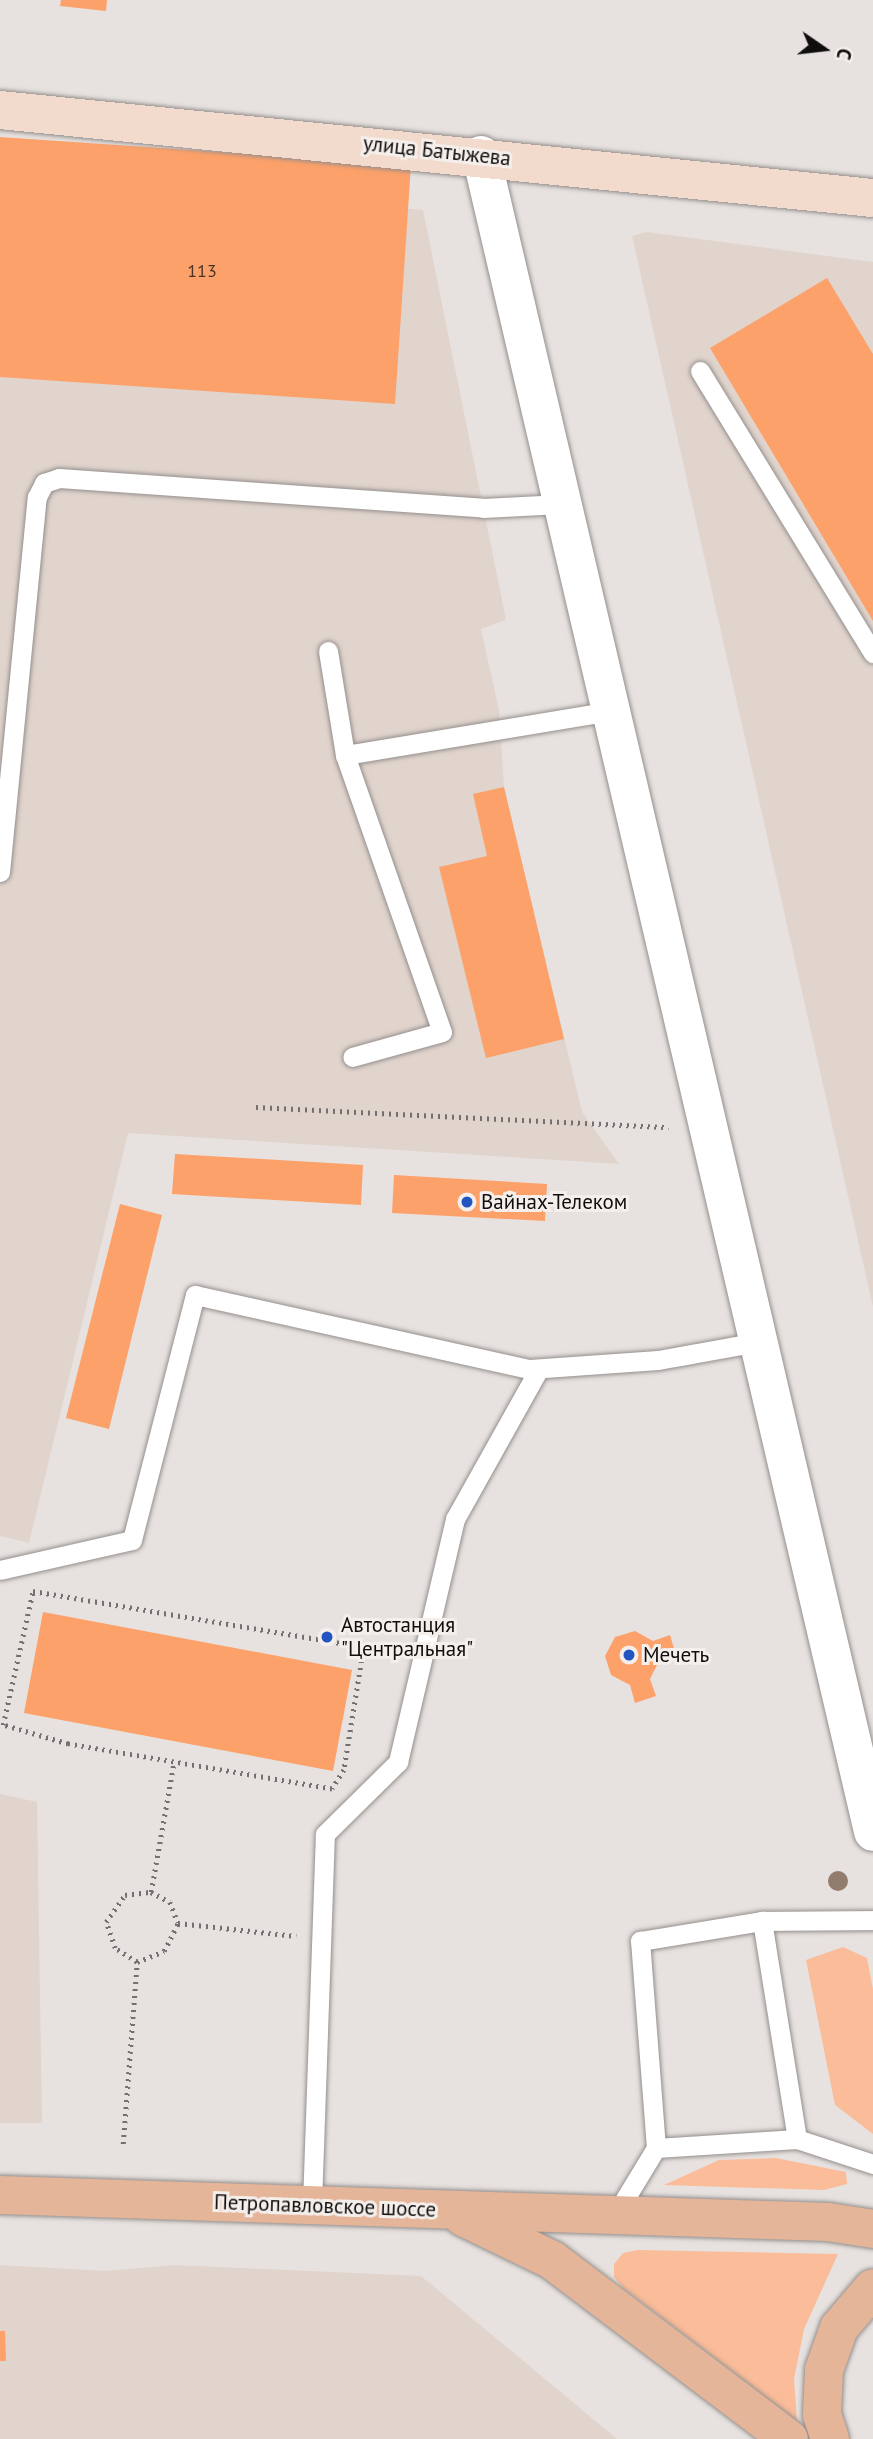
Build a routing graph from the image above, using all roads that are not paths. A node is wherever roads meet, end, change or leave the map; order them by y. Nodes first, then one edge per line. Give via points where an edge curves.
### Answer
1 (0, 110) edge
2 (481, 155) junction
3 (873, 198) edge
4 (700, 371) dead end
5 (563, 504) junction
6 (328, 651) dead end
7 (873, 653) edge
8 (611, 711) junction
9 (345, 755) junction
10 (0, 872) edge
11 (352, 1056) dead end
12 (758, 1342) junction
13 (540, 1369) junction
14 (0, 1570) edge
15 (868, 1785) edge
16 (873, 1832) edge
17 (873, 1920) edge
18 (762, 1921) junction
19 (797, 2139) junction
20 (656, 2148) junction
21 (873, 2164) edge
22 (0, 2195) edge
23 (312, 2204) junction
24 (452, 2212) junction
25 (614, 2217) junction
26 (873, 2229) edge
27 (871, 2287) edge
28 (789, 2439) edge
29 (830, 2439) edge

1 - 2 street, улица Батыжева
2 - 3 street, улица Батыжева
2 - 5 street
4 - 7 lane
5 - 8 street
5 - 10 lane via 483,508 60,478 44,483 37,497
6 - 9 lane
8 - 9 lane
8 - 12 street
9 - 11 lane via 442,1032
12 - 13 lane via 658,1360
12 - 15 street
13 - 14 lane via 195,1295 132,1540
13 - 23 lane via 455,1519 398,1762 326,1834
15 - 16 street
17 - 18 lane
18 - 19 lane
18 - 20 lane via 640,1941
19 - 20 lane
19 - 21 lane
20 - 25 lane
22 - 23 main road, Петропавловское шоссе
23 - 24 main road, Петропавловское шоссе
24 - 25 main road
24 - 28 main road, Петропавловское шоссе via 552,2260
25 - 26 main road via 828,2222
27 - 29 main road via 839,2328 824,2370 822,2414

